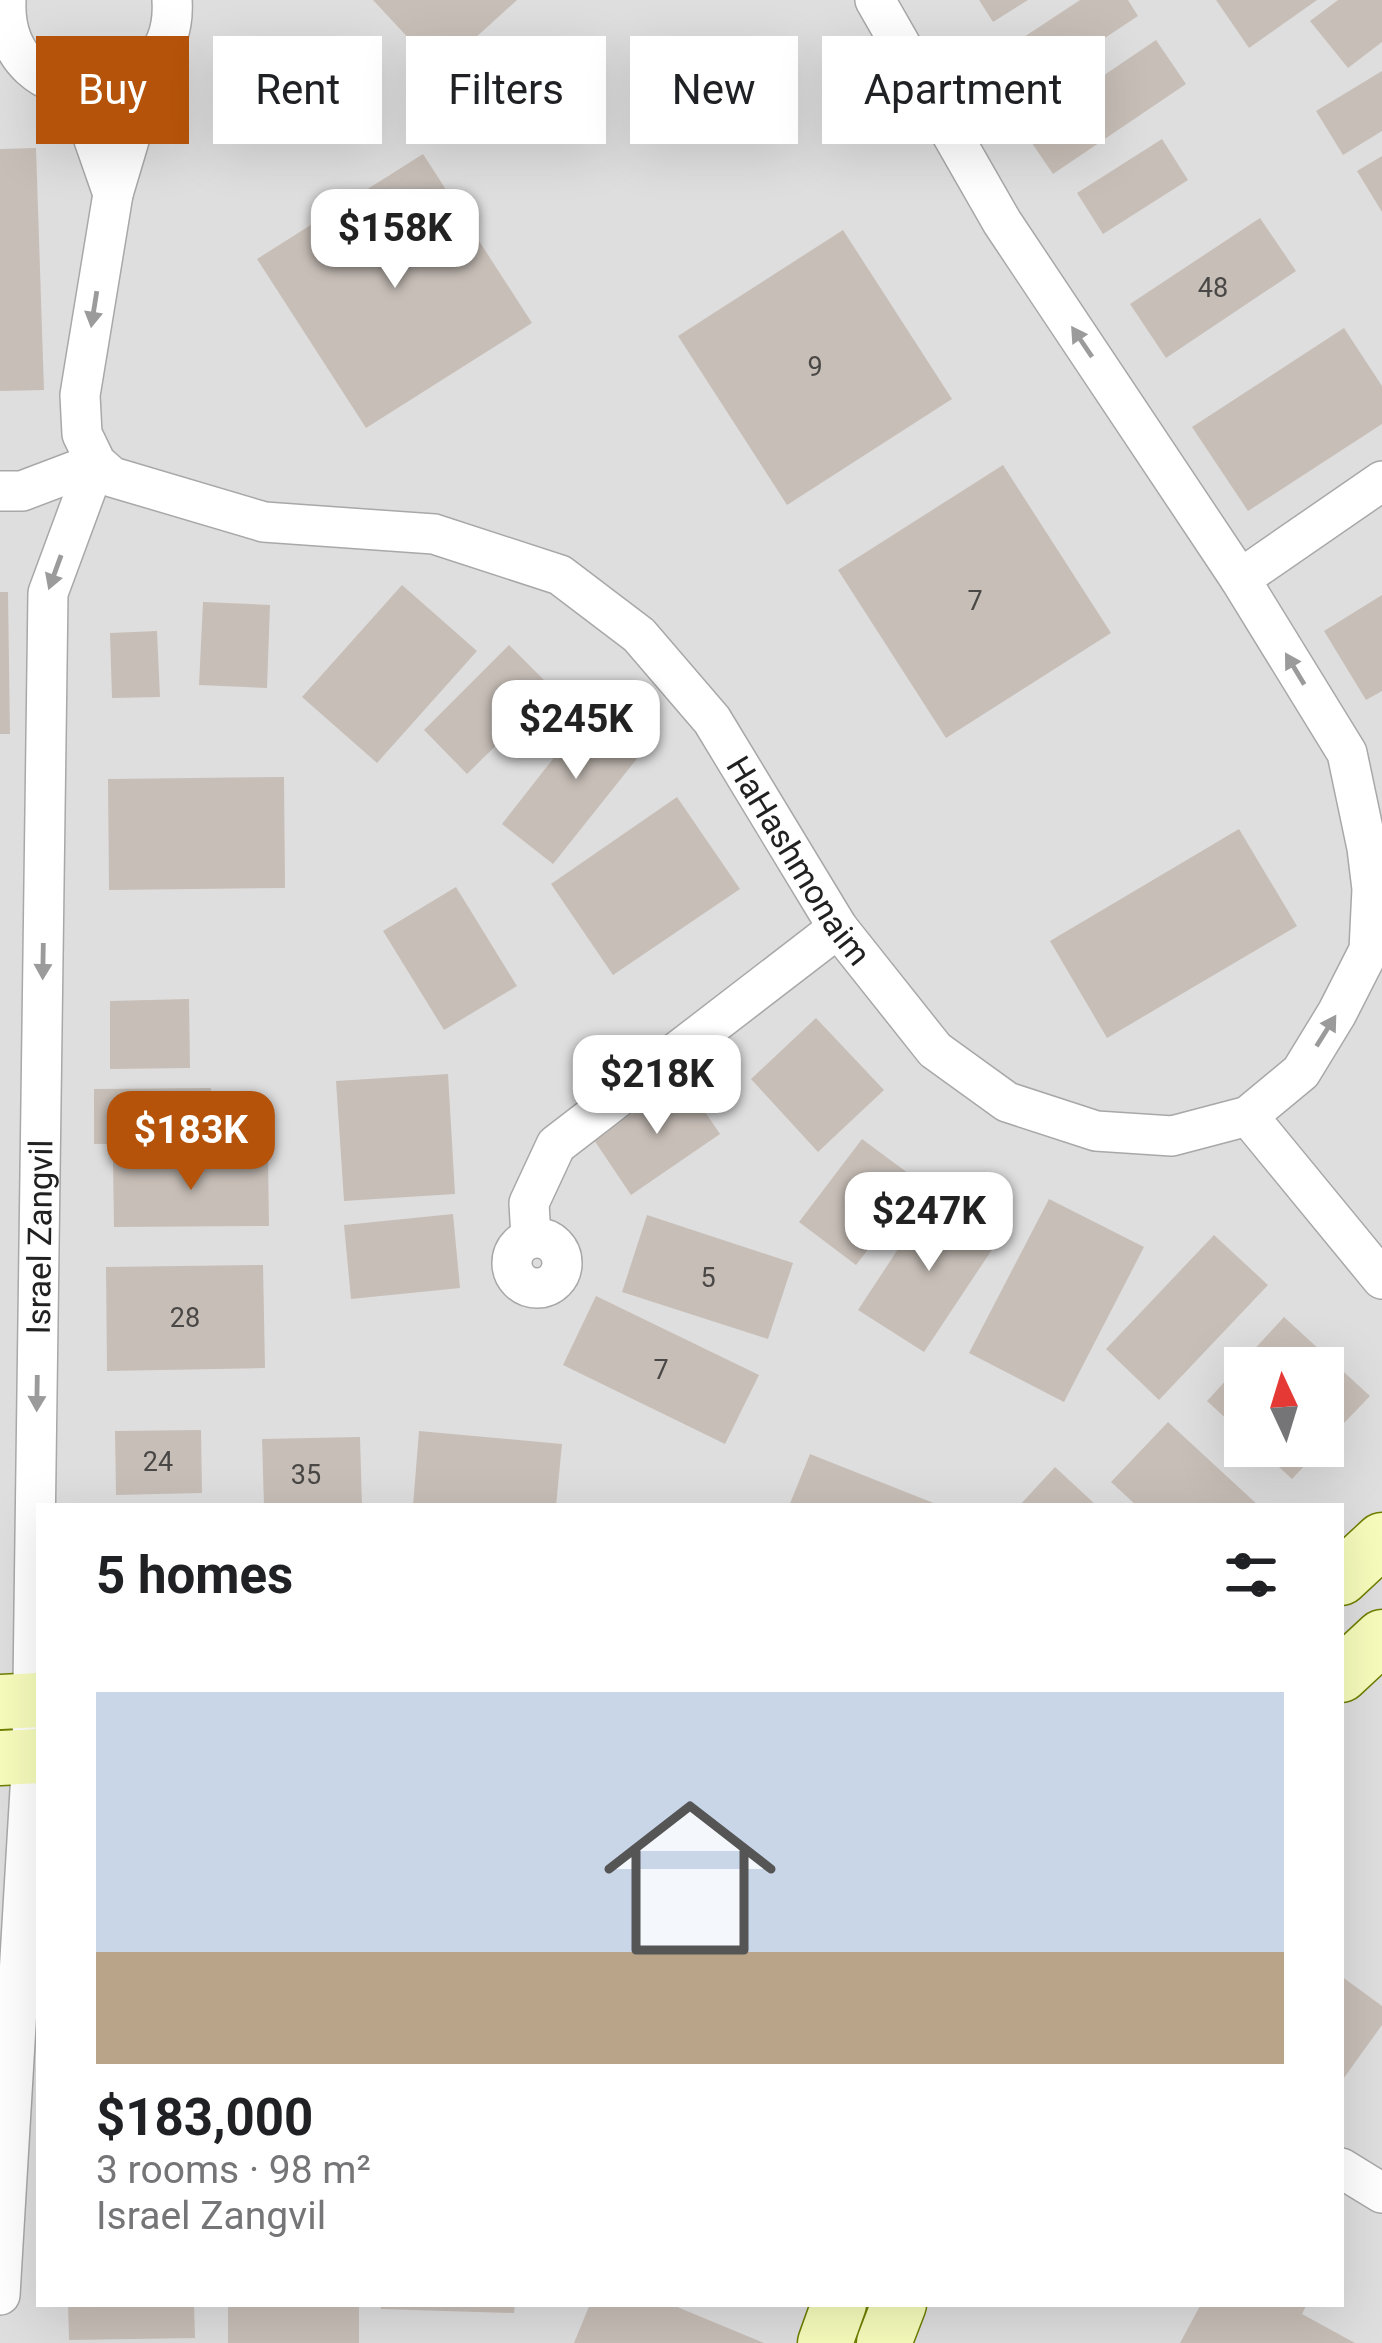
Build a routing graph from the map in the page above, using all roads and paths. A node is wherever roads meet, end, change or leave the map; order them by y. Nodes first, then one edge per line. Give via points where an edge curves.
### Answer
1 (5, 0) edge
2 (172, 0) edge
3 (875, 0) edge
4 (167, 36) edge
5 (36, 71) edge
6 (96, 144) edge
7 (128, 144) edge
8 (113, 194) junction
9 (96, 463) junction
10 (1382, 481) edge
11 (0, 491) edge
12 (1240, 579) junction
13 (1377, 888) edge
14 (838, 928) junction
15 (1248, 1116) junction
16 (531, 1238) dead end
17 (1382, 1279) edge
18 (1382, 1540) edge
19 (1344, 1575) edge
20 (1382, 1637) edge
21 (1344, 1672) edge
22 (24, 1700) edge
23 (24, 1757) edge
24 (1344, 2170) edge
25 (1382, 2192) edge
26 (0, 2295) edge
27 (838, 2307) edge
28 (898, 2307) edge
29 (824, 2343) edge
30 (884, 2343) edge

1 - 5 street via 12,44
2 - 4 street
12 -> 3 street, HaHashmonaim via 1002,222
6 - 8 street
7 - 8 street
8 -> 9 street via 80,395 82,434
9 - 11 street via 22,491
9 - 14 street, HaHashmonaim via 112,477 263,522 434,534 560,575 639,635 712,720
9 -> 22 street, Israel Zangvil via 48,593
10 - 12 street
13 -> 12 street, HaHashmonaim via 1347,753
15 -> 13 street, HaHashmonaim via 1301,1072 1337,1013 1369,950
14 - 15 street, HaHashmonaim via 935,1050 1007,1102 1096,1132 1172,1136
14 - 16 street via 556,1145 530,1203
15 - 17 street
18 - 19 main road
20 - 21 main road
22 - 23 street, Israel Zangvil
23 - 26 street, Israel Zangvil
24 - 25 street
27 - 29 main road
28 - 30 main road

